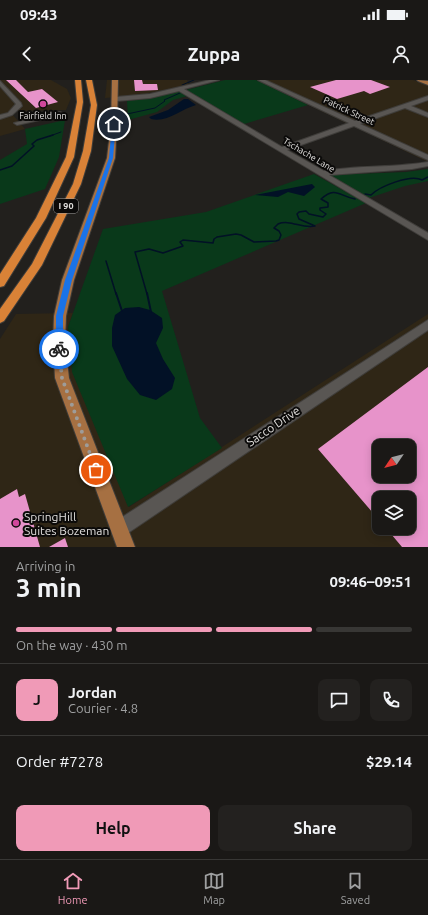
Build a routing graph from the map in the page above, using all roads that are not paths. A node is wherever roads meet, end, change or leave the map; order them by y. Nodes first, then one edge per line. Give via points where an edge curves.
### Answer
1 (89, 80) edge
2 (96, 80) edge
3 (115, 80) edge
4 (216, 80) edge
5 (261, 80) edge
6 (420, 80) edge
7 (74, 81) edge
8 (428, 83) edge
9 (0, 84) edge
10 (180, 89) junction
11 (428, 98) edge
12 (116, 99) junction
13 (94, 105) junction
14 (406, 106) junction
15 (17, 112) dead end
16 (10, 114) junction
17 (60, 114) dead end
18 (428, 115) edge
19 (0, 117) edge
20 (17, 123) junction
21 (27, 124) junction
22 (355, 124) junction
23 (22, 129) dead end
24 (282, 149) junction
25 (428, 158) edge
26 (428, 164) edge
27 (322, 174) junction
28 (428, 237) edge
29 (0, 283) edge
30 (0, 318) edge
31 (428, 324) edge
32 (119, 529) junction
33 (126, 547) edge

1 - 13 highway, I 90
2 - 13 highway
3 - 12 main road
4 - 10 street
5 - 22 street, Patrick Street
6 - 8 main road
7 - 29 highway, I 90 via 80,102 70,156 41,218
9 - 16 street via 19,104 17,110
10 - 12 street via 143,97
10 - 24 street, Tschache Lane
11 - 14 street
12 - 32 main road via 111,158 68,280 60,316 58,342 62,378
13 - 30 highway, I 90 via 87,151 76,184 37,265
14 - 18 street
14 - 22 street
15 - 21 street
16 - 19 street
16 - 20 street
17 - 21 street
20 - 21 street
20 - 23 street
22 - 24 street
22 - 25 street, Patrick Street
24 - 27 street, Tschache Lane
26 - 27 street
27 - 28 street, Tschache Lane
31 - 32 street, Sacco Drive
32 - 33 main road

